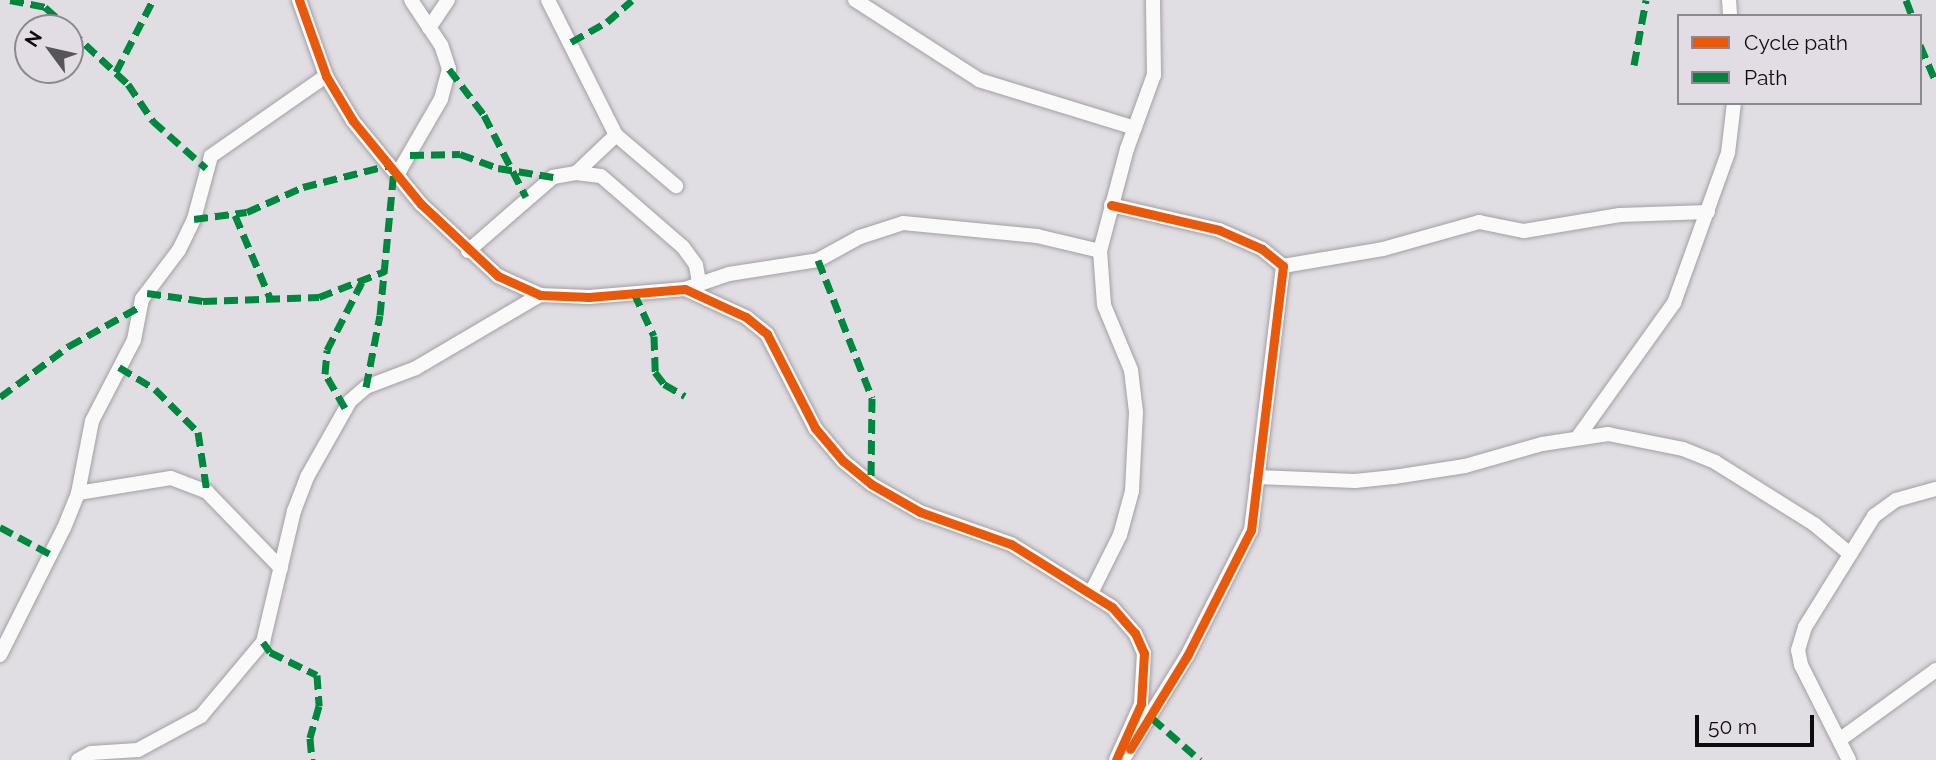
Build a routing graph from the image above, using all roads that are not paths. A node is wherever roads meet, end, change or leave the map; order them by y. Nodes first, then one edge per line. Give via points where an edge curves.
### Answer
1 (299, 0) edge
2 (411, 0) edge
3 (449, 0) edge
4 (548, 0) edge
5 (855, 0) edge
6 (1153, 0) edge
7 (429, 28) junction
8 (326, 76) junction
9 (1734, 105) edge
10 (1135, 128) junction
11 (616, 135) junction
12 (576, 173) junction
13 (397, 175) junction
14 (676, 186) dead end
15 (1111, 205) junction
16 (1708, 212) junction
17 (468, 251) junction
18 (1100, 251) junction
19 (1283, 265) junction
20 (692, 286) junction
21 (540, 295) junction
22 (1578, 437) junction
23 (1257, 477) junction
24 (1936, 489) edge
25 (78, 493) junction
26 (1850, 554) junction
27 (281, 568) junction
28 (1092, 591) junction
29 (0, 655) edge
30 (1936, 670) edge
31 (1842, 738) junction
32 (78, 760) edge
33 (1116, 760) edge
34 (1122, 760) edge
35 (1849, 760) edge

1 - 8 street
2 - 7 street
3 - 7 street
4 - 11 street
5 - 10 street via 979,80
6 - 10 street via 1154,75
7 - 13 street via 449,69 441,99
8 - 13 street via 353,121
8 - 25 street via 211,156 194,219 180,250 142,299 134,340 92,421
9 - 16 street via 1728,153
10 - 15 street
11 - 12 street
11 - 14 street
12 - 17 street via 553,177
12 - 20 street via 601,176 683,247 696,265
13 - 17 street
15 - 18 street
15 - 19 street via 1219,230 1262,249
16 - 19 street via 1620,215 1524,231 1479,222 1383,249
16 - 22 street via 1674,303
17 - 21 street via 498,275
18 - 20 street via 1037,236 903,223 860,237 818,260
18 - 28 street via 1104,305 1130,369 1136,412 1132,491 1120,535
19 - 23 street
20 - 21 street via 589,297
20 - 28 street via 767,334 816,428 843,461 871,484 920,512 1011,544
21 - 27 street via 416,368 366,387 350,401 307,477
22 - 23 street via 1465,466 1394,477 1355,481
22 - 26 street via 1608,434 1715,462 1814,524
23 - 34 street via 1251,530 1187,656
24 - 26 street via 1896,500 1874,516
25 - 27 street via 171,478 207,492
25 - 29 street
26 - 31 street via 1805,627 1798,650 1801,665
27 - 32 street via 263,642 201,716 138,750 92,753
28 - 33 street via 1135,633 1144,653 1142,704
30 - 31 street
31 - 35 street

